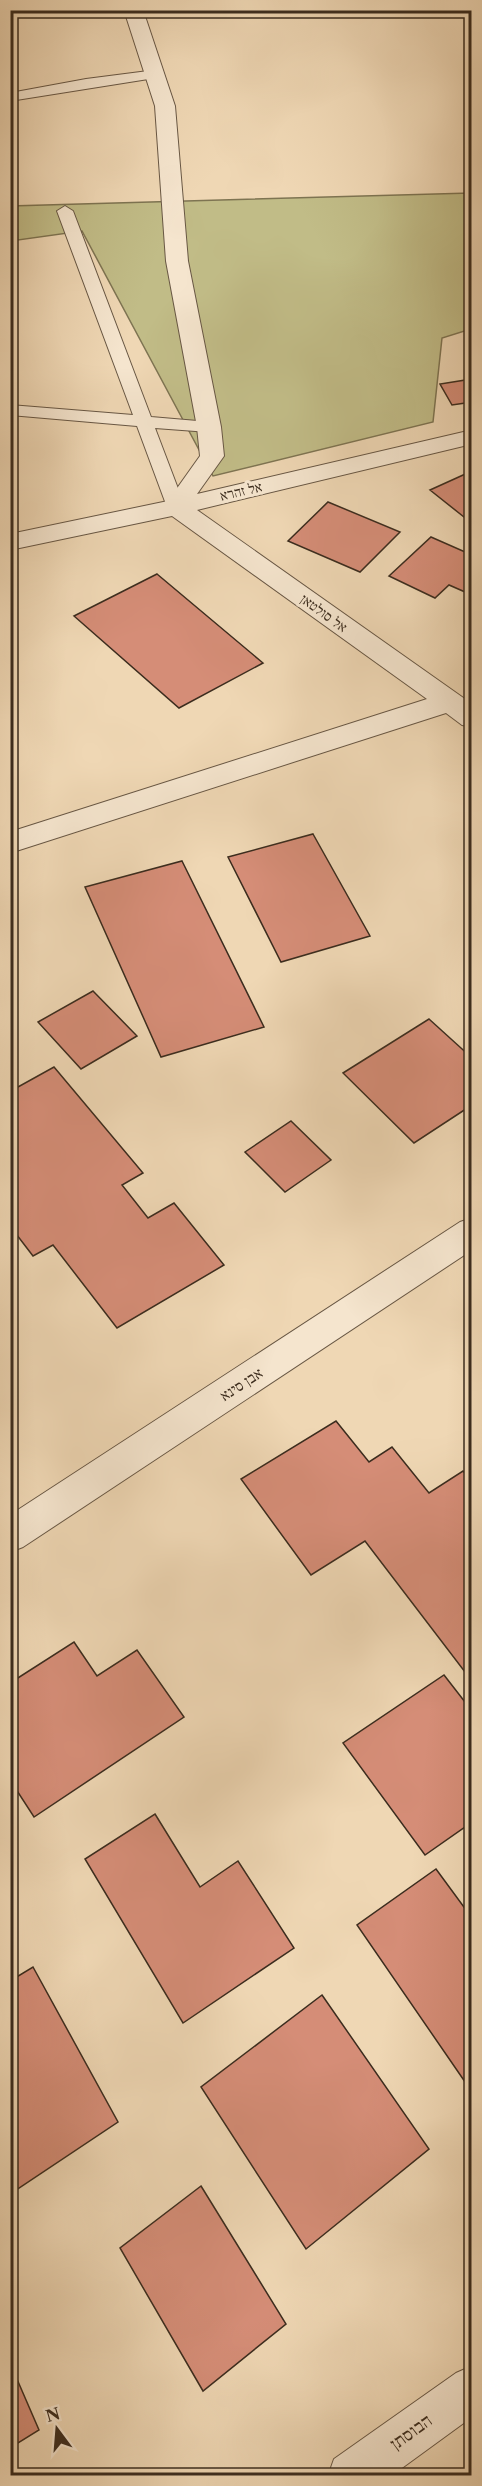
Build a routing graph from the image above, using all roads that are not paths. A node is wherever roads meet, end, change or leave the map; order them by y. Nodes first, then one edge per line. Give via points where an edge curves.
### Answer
1 (133, 10) edge
2 (156, 74) junction
3 (10, 97) edge
4 (65, 211) dead end
5 (10, 410) edge
6 (144, 422) junction
7 (209, 427) junction
8 (471, 436) edge
9 (176, 507) junction
10 (10, 542) edge
11 (449, 702) junction
12 (471, 718) edge
13 (10, 843) edge
14 (471, 1232) edge
15 (10, 1535) edge
16 (471, 2389) edge
17 (351, 2475) edge

1 - 2 street
2 - 3 lane
2 - 7 street via 165,106 177,261
4 - 6 lane
5 - 6 lane
6 - 7 lane
6 - 9 lane
7 - 9 street via 212,456
8 - 9 street, אל זהרא
9 - 10 street, אל זהרא
9 - 11 street, אל סולטאן
11 - 12 street, אל סולטאן
11 - 13 street
14 - 15 street, אבן סינא
16 - 17 street, הבוסתן

